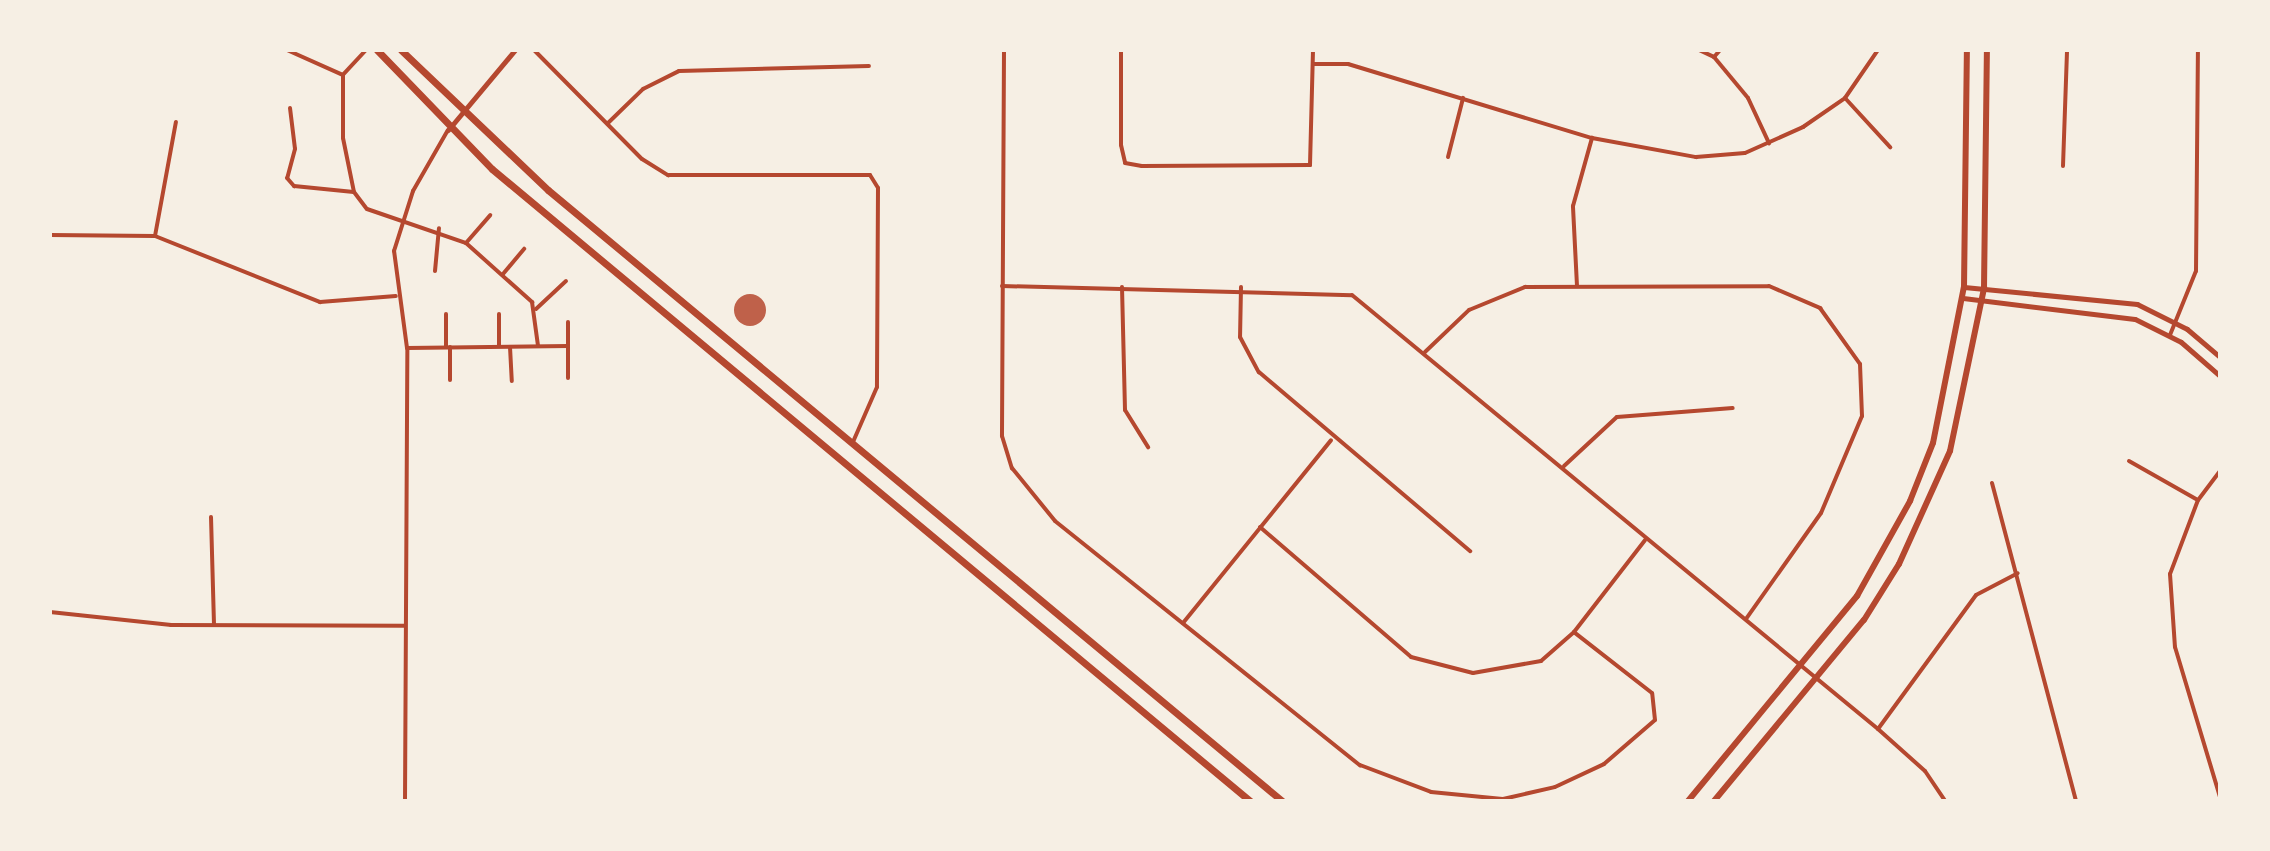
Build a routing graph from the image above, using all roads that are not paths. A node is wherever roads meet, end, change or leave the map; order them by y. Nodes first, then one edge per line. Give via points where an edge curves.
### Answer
1 (287, 50) edge
2 (366, 50) edge
3 (377, 50) edge
4 (401, 50) edge
5 (515, 50) edge
6 (534, 50) edge
7 (1004, 50) edge
8 (1121, 50) edge
9 (1313, 50) edge
10 (1699, 50) edge
11 (1720, 50) edge
12 (1878, 50) edge
13 (1967, 50) edge
14 (1987, 50) edge
15 (2067, 50) edge
16 (2198, 50) edge
17 (1714, 57) junction
18 (1313, 64) junction
19 (869, 66) dead end
20 (343, 75) junction
21 (1463, 98) junction
22 (1845, 98) junction
23 (290, 108) dead end
24 (459, 112) junction
25 (176, 122) dead end
26 (608, 123) junction
27 (448, 130) junction
28 (1592, 138) junction
29 (1769, 143) junction
30 (1890, 147) dead end
31 (1448, 157) dead end
32 (2063, 166) dead end
33 (354, 192) junction
34 (490, 215) dead end
35 (402, 219) junction
36 (439, 228) junction
37 (50, 235) edge
38 (155, 236) junction
39 (466, 243) junction
40 (524, 249) dead end
41 (435, 271) dead end
42 (503, 274) junction
43 (566, 281) dead end
44 (1002, 286) junction
45 (1577, 286) junction
46 (1122, 287) junction
47 (1241, 287) junction
48 (1964, 287) junction
49 (1984, 288) junction
50 (396, 296) junction
51 (1963, 298) junction
52 (1982, 301) junction
53 (536, 309) junction
54 (446, 314) dead end
55 (499, 314) dead end
56 (568, 322) dead end
57 (2176, 324) junction
58 (2170, 335) junction
59 (499, 346) junction
60 (538, 346) junction
61 (568, 346) junction
62 (448, 347) junction
63 (510, 347) junction
64 (407, 348) junction
65 (1425, 352) junction
66 (2220, 357) edge
67 (2220, 376) edge
68 (568, 378) dead end
69 (450, 380) dead end
70 (512, 381) dead end
71 (1733, 408) dead end
72 (1331, 440) junction
73 (853, 442) junction
74 (1148, 447) dead end
75 (2129, 461) dead end
76 (1564, 466) junction
77 (2220, 471) edge
78 (1992, 483) dead end
79 (2198, 500) junction
80 (211, 517) dead end
81 (1260, 527) junction
82 (1645, 540) junction
83 (1470, 551) dead end
84 (2018, 573) junction
85 (50, 612) edge
86 (1746, 619) junction
87 (1183, 623) junction
88 (214, 624) junction
89 (405, 626) junction
90 (1574, 632) junction
91 (1801, 663) junction
92 (1818, 678) junction
93 (1878, 729) junction
94 (2220, 797) edge
95 (1503, 800) edge
96 (405, 801) edge
97 (1250, 801) edge
98 (1282, 801) edge
99 (1688, 801) edge
100 (1714, 801) edge
101 (1945, 801) edge
102 (2076, 801) edge

1 - 20 street
2 - 20 street
3 - 27 main road
4 - 24 main road
5 - 24 street
6 - 26 street
7 - 44 street
8 - 18 street via 1125,163 1310,165
9 - 18 street
10 - 17 street
11 - 17 street
12 - 22 street
13 - 48 main road
14 - 49 main road
15 - 32 street
16 - 57 street via 2196,271
17 - 29 street via 1748,98
18 - 21 street via 1348,64
19 - 26 street via 679,71 643,89
20 - 33 street via 342,126
21 - 28 street
21 - 31 street
22 - 29 street
22 - 30 street
23 - 33 street via 295,149 287,178 294,186
24 - 27 street
24 - 73 main road
25 - 38 street
26 - 73 street via 668,175 870,175 878,188 877,387
27 - 35 street
27 - 97 main road
28 - 29 street via 1696,157
28 - 45 street via 1573,206
33 - 35 street via 367,209
34 - 39 street
35 - 36 street
35 - 50 street via 394,251
36 - 39 street
36 - 41 street
37 - 38 street
38 - 50 street via 320,302
39 - 42 street
40 - 42 street
42 - 53 street
43 - 53 street
44 - 46 street
44 - 87 street via 1002,436 1012,468 1055,521
45 - 65 street via 1499,295 1469,310
45 - 86 street via 1769,286 1820,308 1853,348 1864,392 1855,438 1821,513
46 - 47 street
46 - 74 street via 1125,410
47 - 65 street via 1352,295
47 - 72 street via 1240,337 1259,372
48 - 49 street
48 - 51 main road
49 - 52 main road
49 - 57 street via 2118,300
50 - 64 street
51 - 52 street
51 - 91 main road via 1951,380 1910,501 1857,596
52 - 58 street via 2116,315
52 - 92 main road via 1966,395 1931,495 1892,575
53 - 60 street
54 - 62 street
55 - 59 street
56 - 61 street
57 - 58 street
57 - 66 street
58 - 67 street
59 - 62 street
59 - 63 street
60 - 61 street
60 - 63 street
61 - 68 street
62 - 64 street
62 - 69 street
63 - 70 street
64 - 89 street
65 - 76 street
71 - 76 street via 1617,417
72 - 81 street
72 - 83 street
73 - 98 main road
75 - 79 street
76 - 82 street
77 - 79 street
78 - 84 street
79 - 94 street via 2170,574 2175,647
80 - 88 street
81 - 87 street
81 - 90 street via 1411,657 1473,673 1502,672 1541,661
82 - 86 street
82 - 90 street
84 - 93 street via 1976,595
84 - 102 street
85 - 88 street
86 - 91 street
87 - 95 street via 1360,765 1431,792
88 - 89 street
89 - 96 street
90 - 95 street via 1652,693 1659,708 1655,720 1604,764 1555,787
91 - 92 street
91 - 99 main road
92 - 93 street
92 - 100 main road
93 - 101 street via 1925,771

